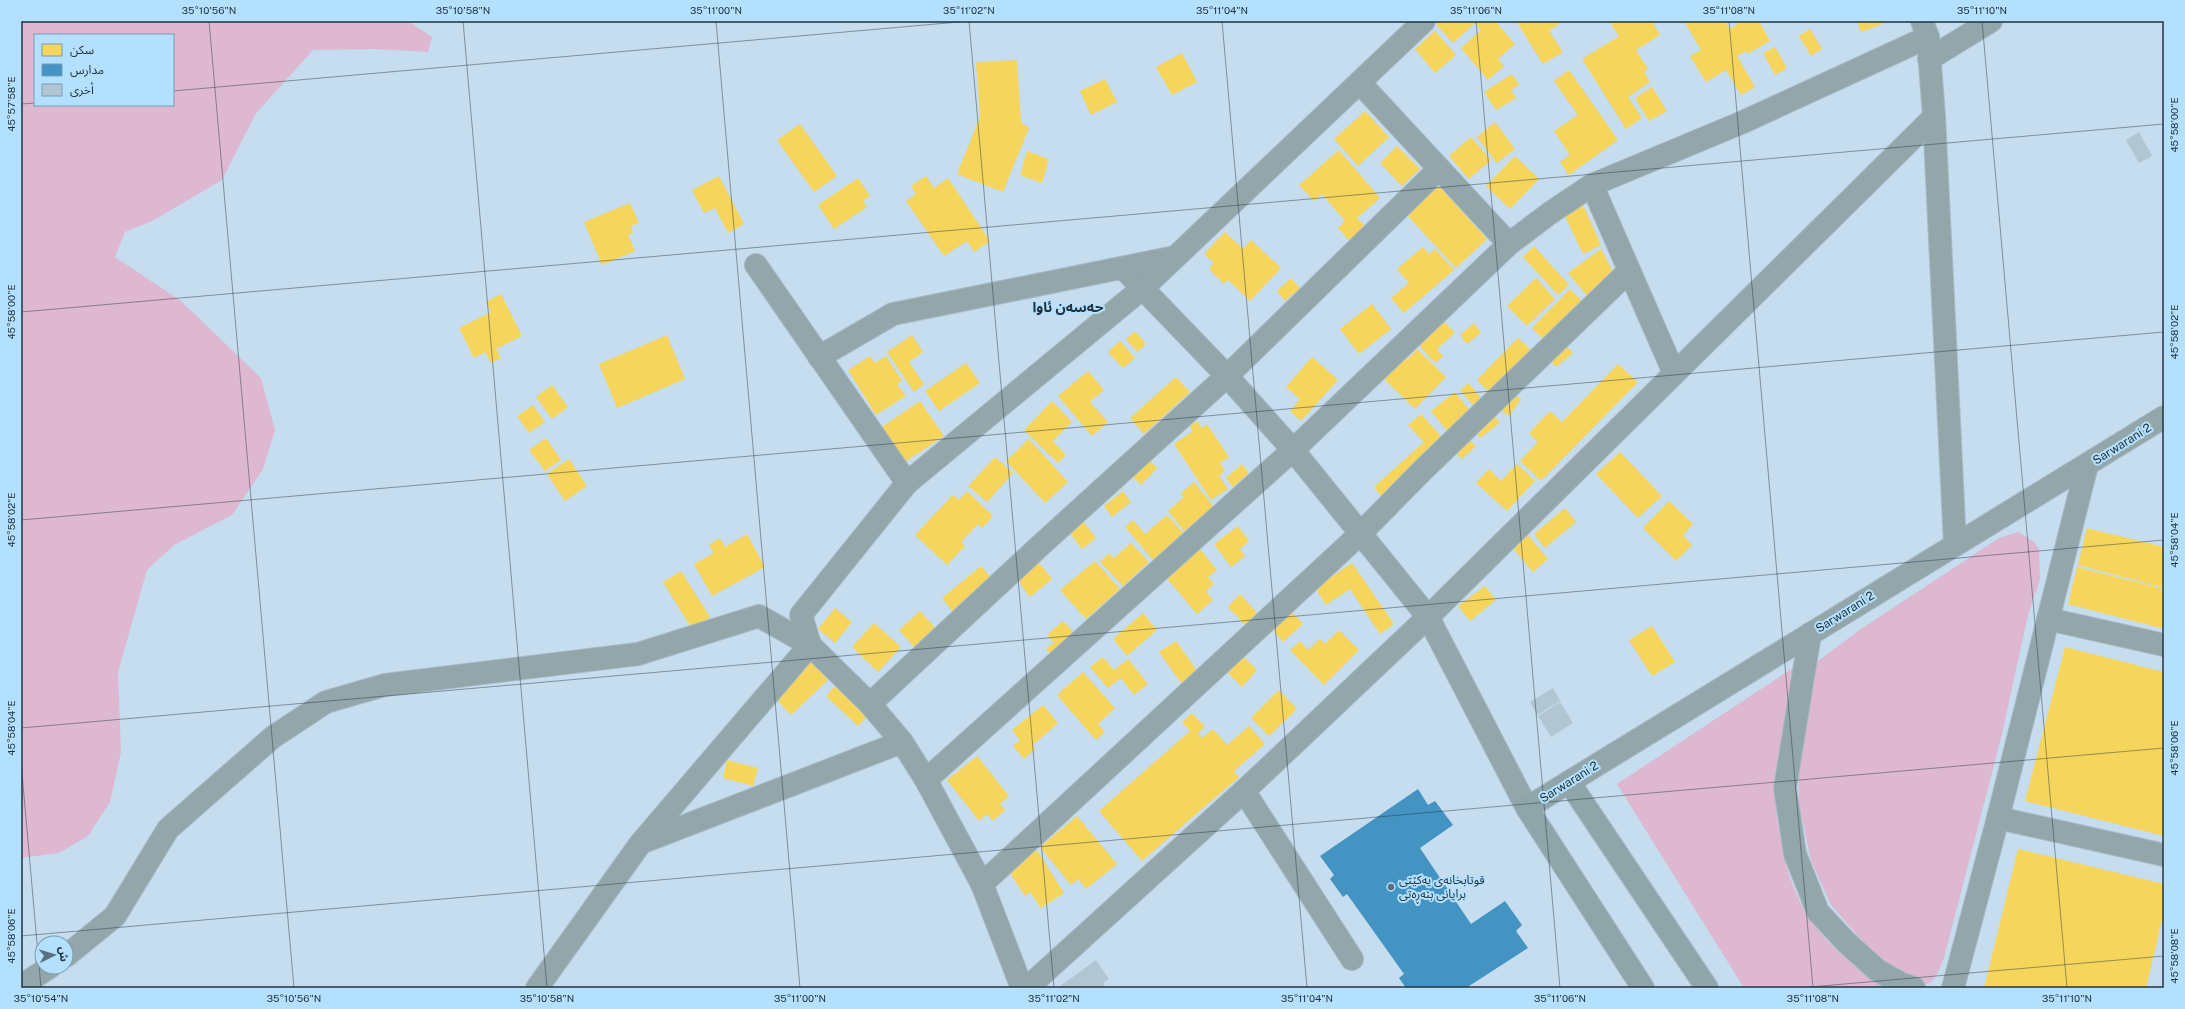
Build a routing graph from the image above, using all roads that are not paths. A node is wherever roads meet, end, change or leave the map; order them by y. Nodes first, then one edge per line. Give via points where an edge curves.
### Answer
1 (1424, 21) edge
2 (1991, 21) edge
3 (1925, 29) edge
4 (1929, 59) junction
5 (1360, 83) junction
6 (1934, 117) junction
7 (1439, 168) junction
8 (1592, 185) junction
9 (1509, 244) junction
10 (1175, 257) junction
11 (756, 265) dead end
12 (1123, 268) junction
13 (1629, 271) junction
14 (1144, 287) junction
15 (819, 357) junction
16 (1674, 373) junction
17 (1227, 376) junction
18 (2164, 417) edge
19 (1293, 450) junction
20 (2087, 466) junction
21 (906, 483) junction
22 (1360, 534) junction
23 (1955, 544) junction
24 (1428, 617) junction
25 (2048, 619) junction
26 (1810, 634) junction
27 (810, 645) junction
28 (2164, 645) edge
29 (870, 704) junction
30 (902, 742) junction
31 (926, 780) junction
32 (1569, 782) junction
33 (1244, 792) junction
34 (1527, 808) junction
35 (1998, 818) junction
36 (640, 844) junction
37 (2164, 855) edge
38 (982, 884) junction
39 (74, 949) edge
40 (1352, 959) dead end
41 (38, 975) edge
42 (21, 986) edge
43 (537, 988) edge
44 (1022, 988) edge
45 (1027, 988) edge
46 (1643, 988) edge
47 (1707, 988) edge
48 (1914, 988) edge
49 (1953, 988) edge

1 - 5 street
2 - 4 street
3 - 4 street
3 - 8 street via 1743,122
4 - 6 street
5 - 7 street
5 - 10 street
6 - 16 street
6 - 23 street
7 - 9 street
7 - 17 street
8 - 9 street
8 - 13 street
9 - 19 street
10 - 12 street
10 - 14 street
11 - 15 street
12 - 14 street
12 - 15 street via 893,314
13 - 16 street
13 - 22 street
14 - 17 street
14 - 21 street
15 - 21 street
16 - 24 street
17 - 19 street
17 - 29 street
18 - 20 street, Sarwarani 2
19 - 22 street
19 - 31 street
20 - 23 street, Sarwarani 2
20 - 25 street
21 - 27 street via 801,615
22 - 24 street
22 - 38 street
23 - 26 street, Sarwarani 2
24 - 33 street
24 - 34 street
25 - 28 street
25 - 35 street
26 - 32 street, Sarwarani 2
26 - 48 street via 1785,788 1795,854 1818,912 1877,970
27 - 29 street
27 - 36 street
27 - 39 street via 759,616 638,654 384,685 326,702 273,737 168,829 115,916
29 - 30 street
30 - 31 street
30 - 36 street
31 - 38 street
32 - 34 main road, Sarwarani 2
32 - 47 main road
33 - 40 street
33 - 45 street
34 - 46 main road
35 - 37 street
35 - 49 street
36 - 43 street
38 - 44 street
41 - 42 street

